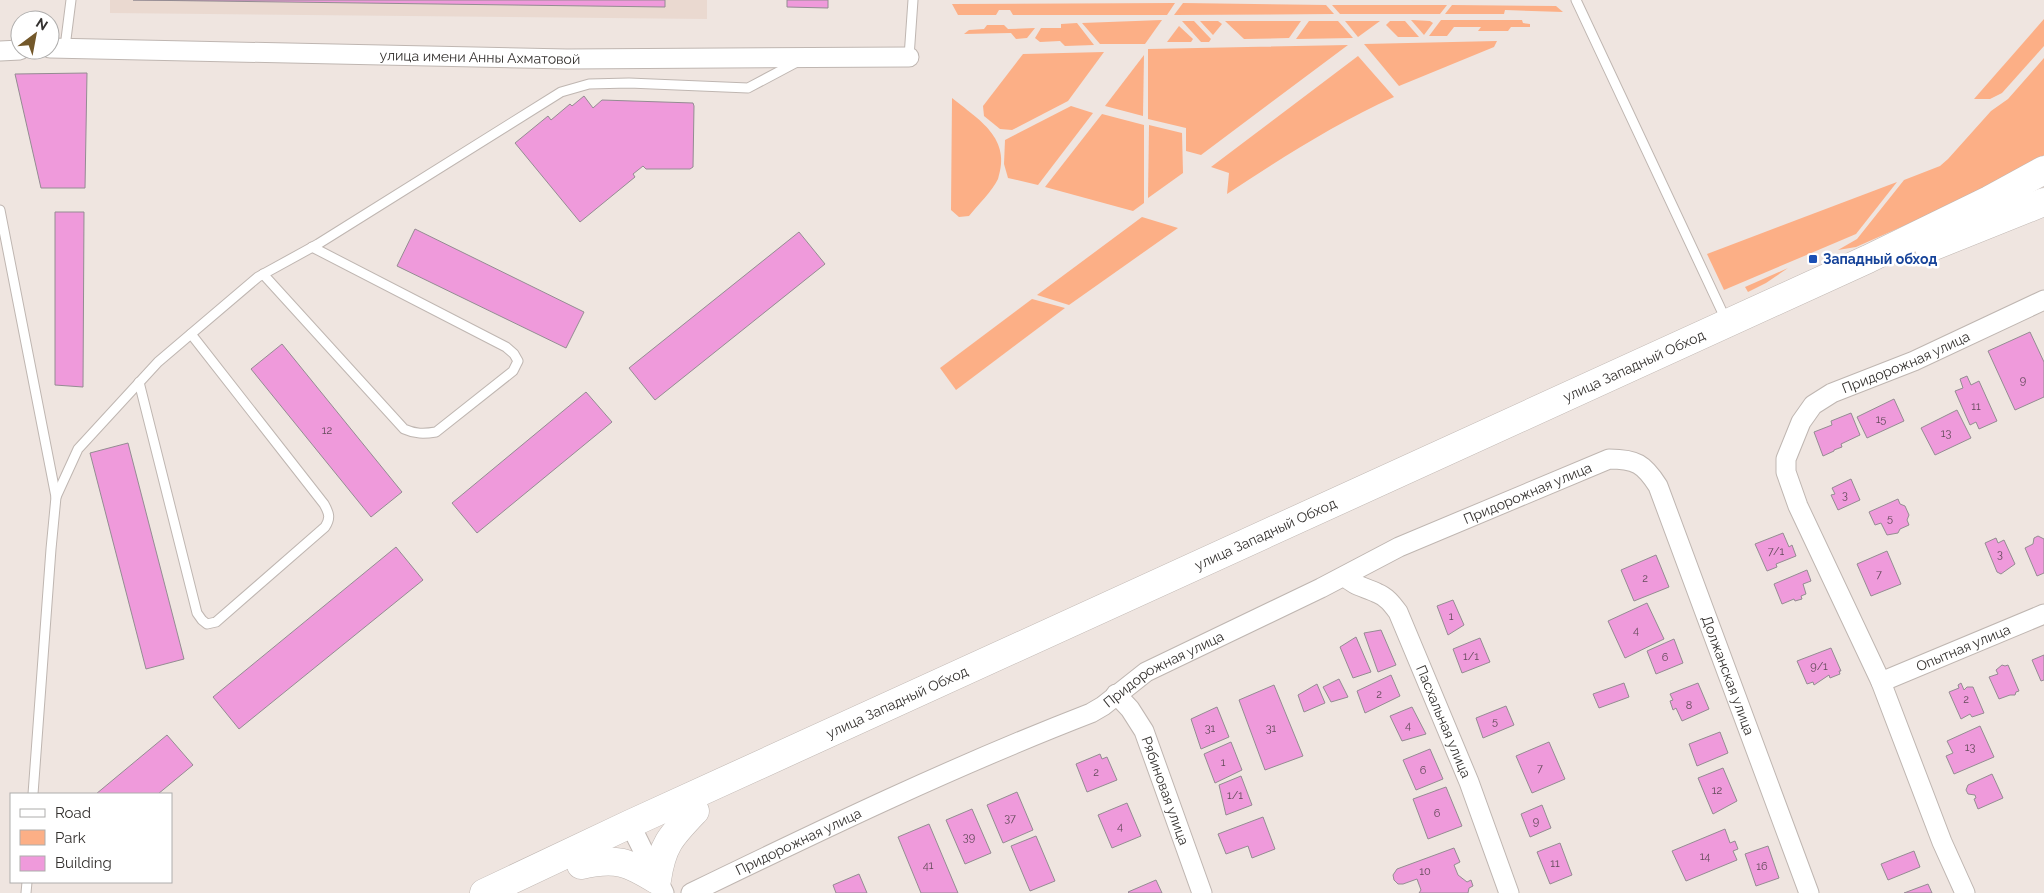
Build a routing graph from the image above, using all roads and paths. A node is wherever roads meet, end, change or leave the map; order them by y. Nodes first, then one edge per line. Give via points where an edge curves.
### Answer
1 (71, 0) edge
2 (913, 0) edge
3 (1576, 0) edge
4 (60, 41) edge
5 (60, 48) edge
6 (909, 57) joint
7 (806, 58) junction
8 (2044, 170) edge
9 (2044, 202) edge
10 (0, 210) edge
11 (312, 247) junction
12 (263, 274) junction
13 (2044, 300) edge
14 (1727, 323) junction
15 (191, 334) junction
16 (139, 382) junction
17 (1639, 463) joint
18 (56, 497) junction
19 (1345, 576) junction
20 (2044, 614) edge
21 (1881, 682) junction
22 (1116, 694) junction
23 (33, 793) edge
24 (695, 812) junction
25 (634, 831) junction
26 (581, 865) junction
27 (661, 887) edge
28 (484, 893) edge
29 (523, 893) edge
30 (691, 893) edge
31 (1202, 893) edge
32 (1509, 893) edge
33 (1809, 893) edge
34 (1965, 893) edge

1 - 4 lane
2 - 6 lane
3 - 14 lane
5 - 7 street, улица имени Анны Ахматовой via 567,59
6 - 7 street, улица имени Анны Ахматовой
7 - 11 lane via 748,88 589,84 561,92
8 - 14 highway, улица Западный Обход via 1868,259
9 - 24 highway, улица Западный Обход via 1935,245 1692,353
10 - 18 lane
11 - 12 lane
11 - 12 lane via 506,347 518,361 513,370 436,432 411,433
12 - 15 lane
13 - 21 street, Придорожная улица via 1914,361 1832,393 1813,405 1801,422 1786,460 1786,472 1798,506
14 - 25 highway, улица Западный Обход
15 - 16 lane
15 - 16 lane via 324,504 330,520 216,622 207,624 197,613
16 - 18 lane via 78,450
17 - 19 street, Придорожная улица via 1609,459 1399,547
17 - 33 street, Должанская улица via 1658,486
18 - 23 lane
19 - 22 street, Придорожная улица via 1146,672
19 - 32 street, Пасхальная улица via 1353,584 1390,600 1398,612 1469,782
20 - 21 street, Опытная улица
21 - 34 street via 1942,842
22 - 30 street, Придорожная улица via 1091,713 1011,744 876,804
22 - 31 street, Рябиновая улица via 1144,731
24 - 25 highway, улица Западный Обход
24 - 27 highway via 668,842 662,854
25 - 26 highway, улица Западный Обход
25 - 27 street
25 - 28 highway, улица Западный Обход
26 - 27 highway via 614,860 628,864
26 - 29 highway, улица Западный Обход

